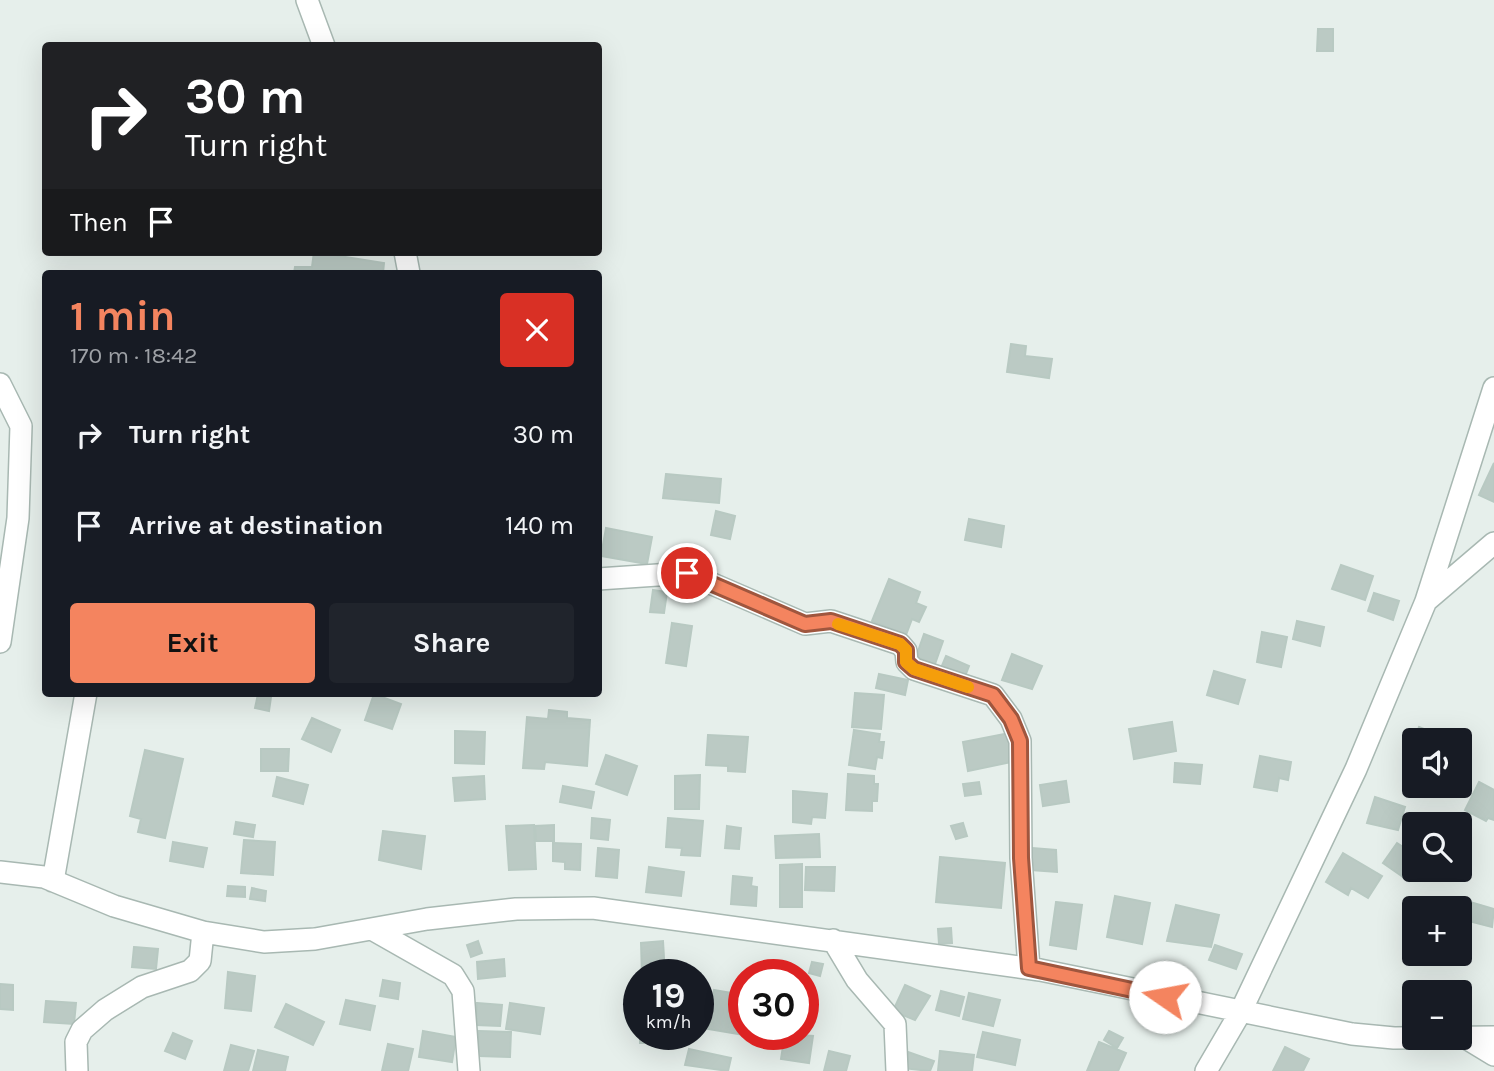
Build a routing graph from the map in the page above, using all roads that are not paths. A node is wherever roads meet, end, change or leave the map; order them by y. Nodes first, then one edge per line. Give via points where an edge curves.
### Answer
1 (307, 0) edge
2 (323, 42) edge
3 (0, 384) edge
4 (1494, 388) edge
5 (1494, 544) edge
6 (602, 579) edge
7 (1426, 601) junction
8 (0, 642) edge
9 (85, 697) edge
10 (0, 872) edge
11 (53, 881) junction
12 (372, 929) junction
13 (203, 932) junction
14 (833, 940) junction
15 (1029, 968) junction
16 (1240, 1013) junction
17 (1494, 1037) edge
18 (1402, 1038) edge
19 (1472, 1038) edge
20 (1472, 1042) edge
21 (1494, 1055) edge
22 (77, 1071) edge
23 (469, 1071) edge
24 (897, 1071) edge
25 (1206, 1071) edge

1 - 2 street
3 - 8 street via 21,426 18,518
4 - 7 street
5 - 7 street
6 - 15 street via 687,573 805,624 831,621 900,644 906,650 906,662 914,669 993,695 1020,741 1021,858
7 - 16 street via 1356,769
9 - 11 street
10 - 11 street
11 - 13 street via 114,906
12 - 13 street via 264,942
12 - 14 street via 516,909 593,908
12 - 23 street via 453,975 463,991
13 - 22 street via 200,961 190,971 142,987 82,1030 76,1042
14 - 15 street
14 - 24 street via 857,980 895,1024
15 - 16 street
16 - 18 street via 1352,1034
16 - 25 street
17 - 19 street
20 - 21 street

